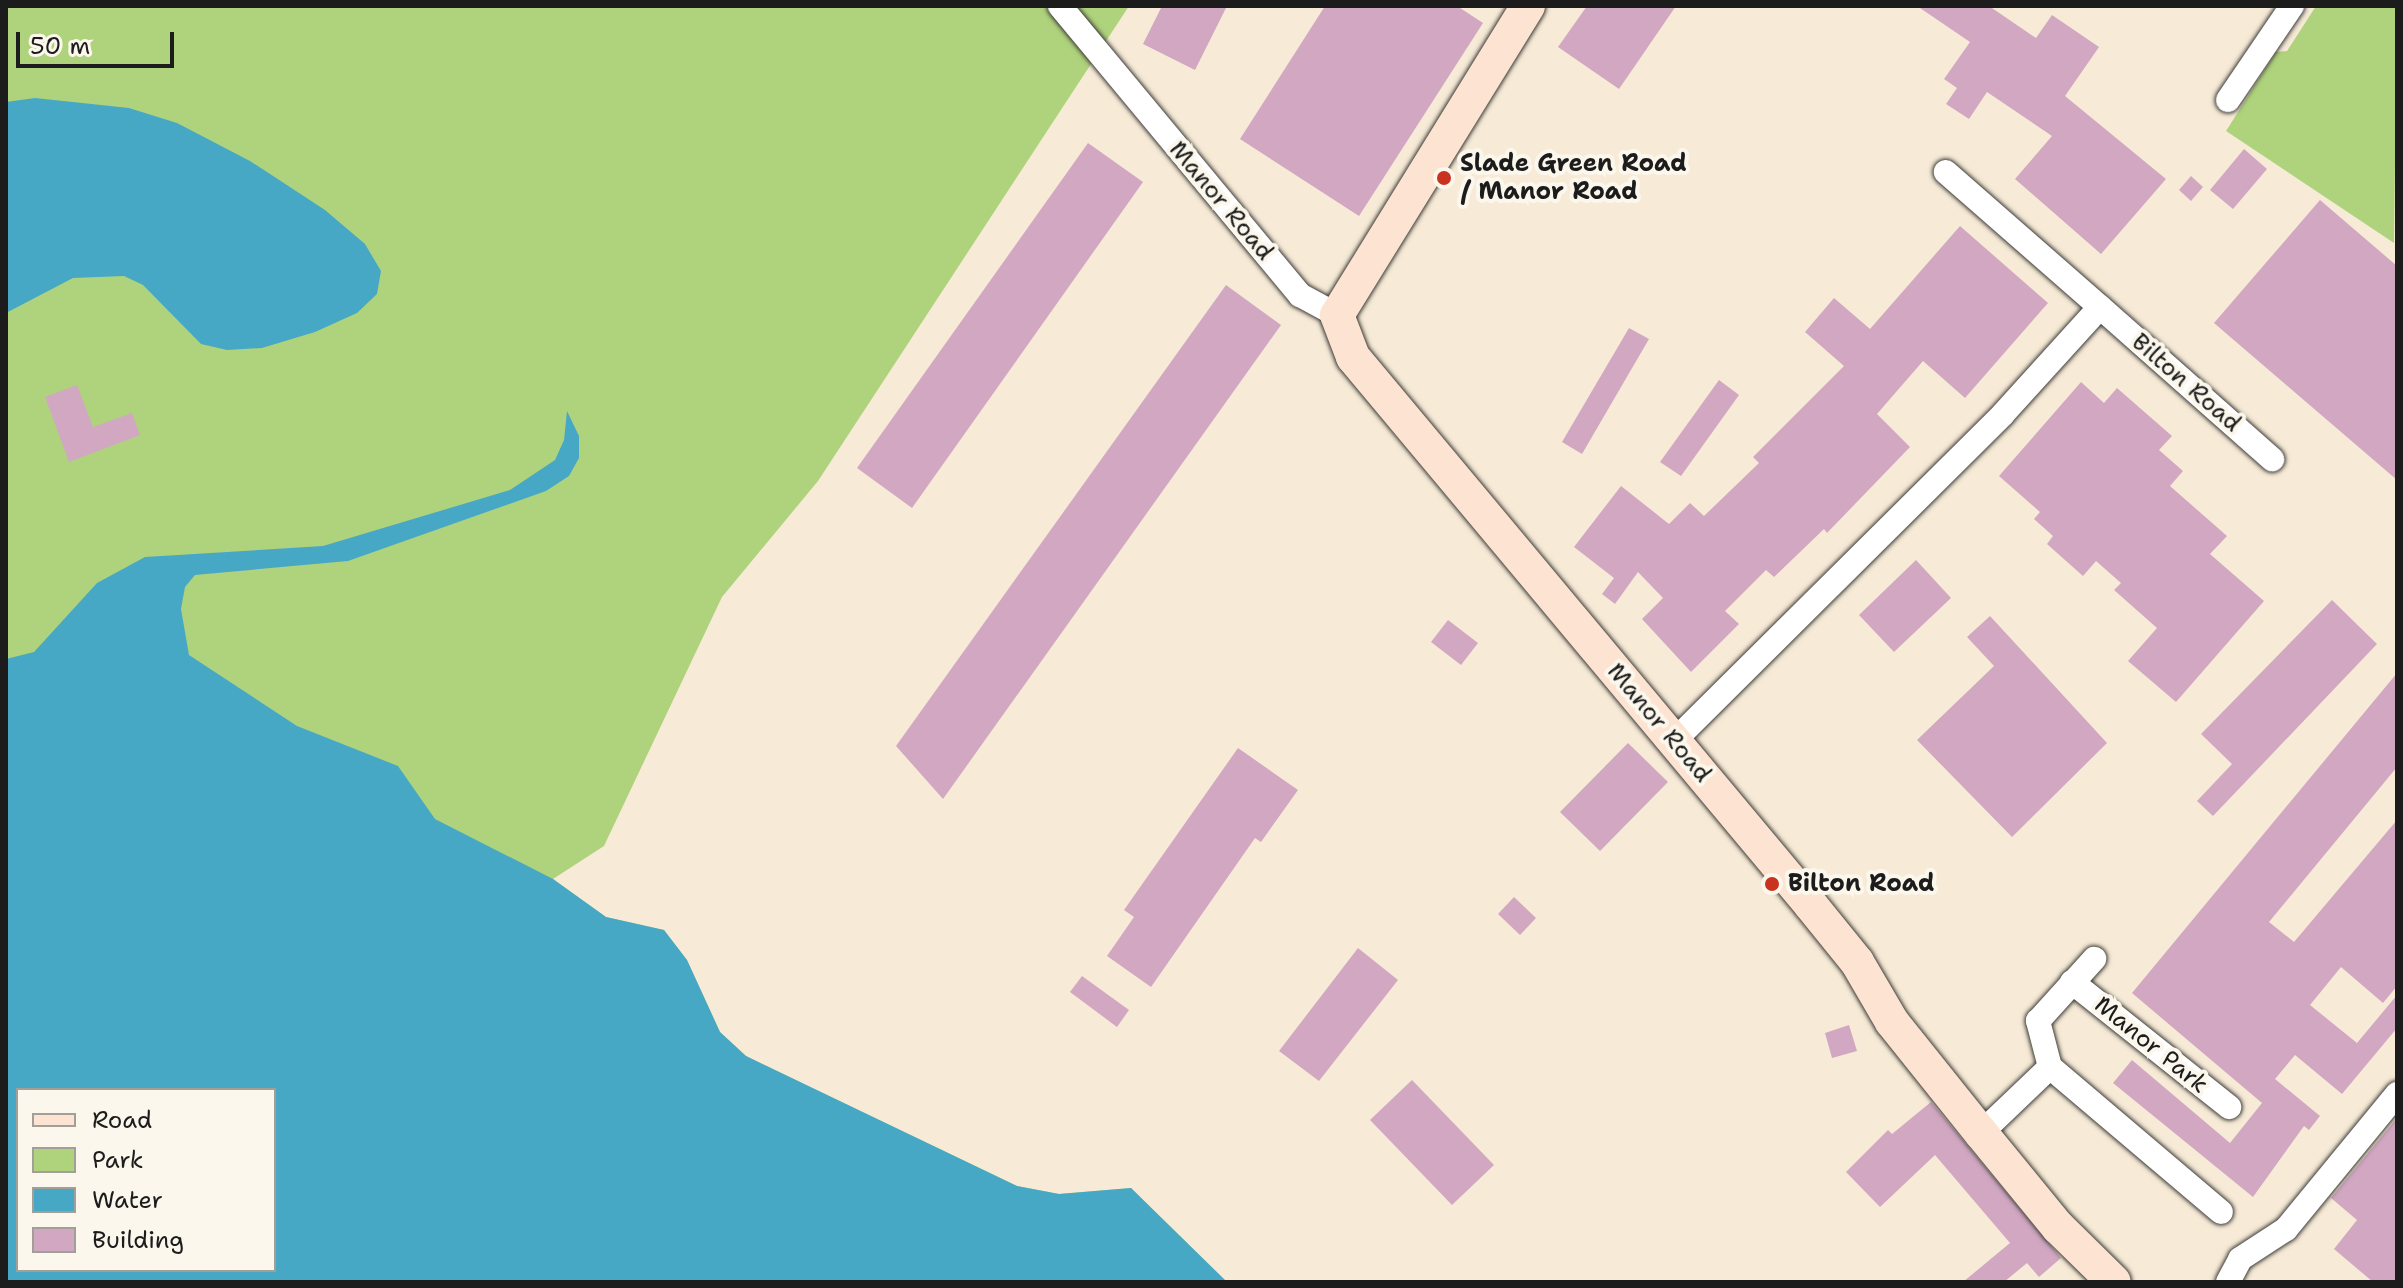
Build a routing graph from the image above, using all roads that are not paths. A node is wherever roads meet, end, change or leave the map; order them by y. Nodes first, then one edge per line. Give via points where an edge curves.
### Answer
1 (1060, 6) edge
2 (1528, 6) edge
3 (2292, 6) edge
4 (2228, 100) dead end
5 (1946, 172) dead end
6 (2100, 307) junction
7 (1337, 315) junction
8 (2272, 459) dead end
9 (1675, 740) junction
10 (2094, 959) dead end
11 (2072, 982) junction
12 (2050, 1067) junction
13 (2397, 1094) edge
14 (2229, 1107) dead end
15 (1981, 1133) junction
16 (2221, 1212) dead end
17 (2114, 1282) edge
18 (2228, 1282) edge

1 - 7 street, Manor Road via 1300,295
2 - 7 street
3 - 4 street
5 - 6 street, Bilton Road
6 - 8 street, Bilton Road
6 - 9 street via 2003,414
7 - 9 street, Manor Road via 1353,357
9 - 15 street, Manor Road via 1857,962 1892,1022
10 - 11 street
11 - 12 street via 2038,1021
11 - 14 street, Manor Park
12 - 15 street
12 - 16 street
13 - 18 street via 2286,1229 2240,1259
15 - 17 street, Manor Road via 2058,1227

